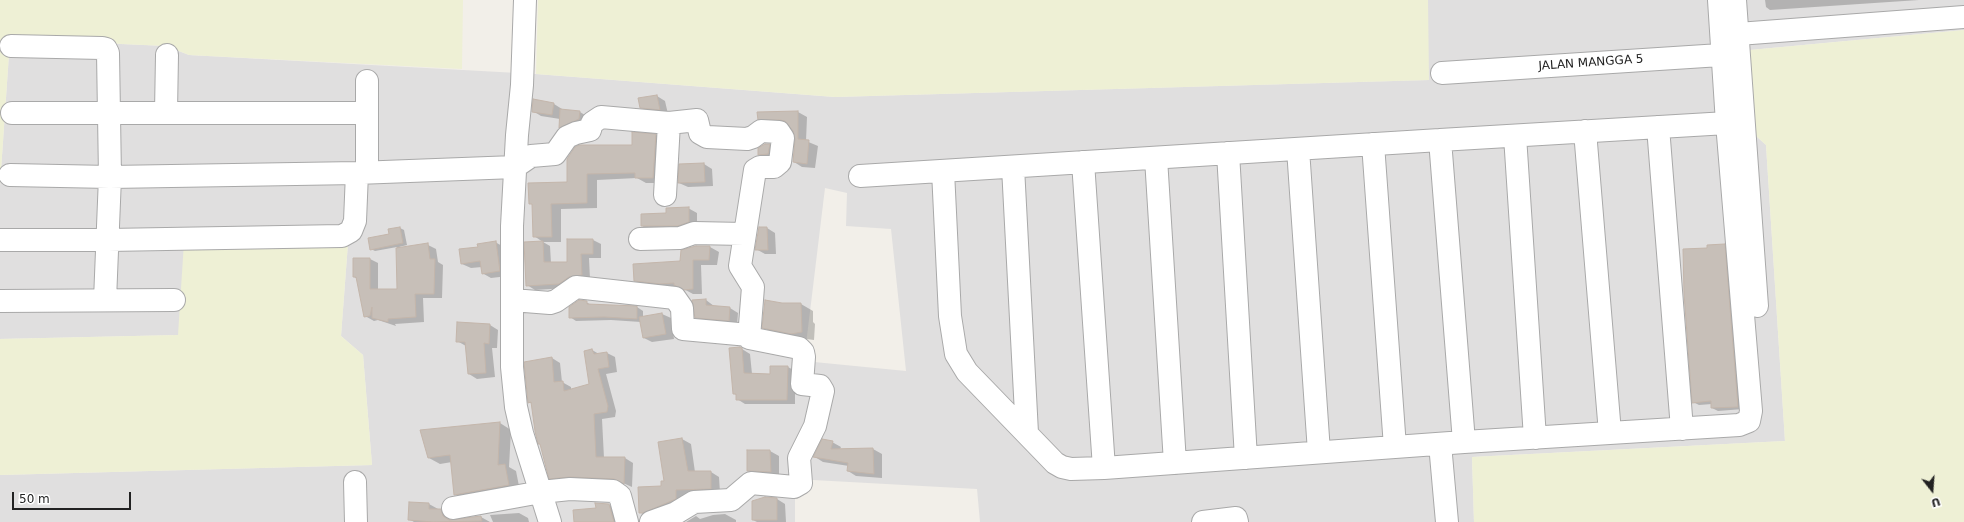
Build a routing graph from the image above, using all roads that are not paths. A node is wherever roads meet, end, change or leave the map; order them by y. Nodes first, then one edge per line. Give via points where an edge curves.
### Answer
1 (525, 0) edge
2 (1718, 0) edge
3 (1735, 0) edge
4 (1964, 17) edge
5 (11, 46) dead end
6 (1733, 47) junction
7 (167, 55) dead end
8 (1442, 73) dead end
9 (366, 81) dead end
10 (110, 112) junction
11 (166, 112) junction
12 (12, 113) dead end
13 (367, 113) junction
14 (669, 123) junction
15 (1726, 123) junction
16 (1658, 127) junction
17 (1585, 131) junction
18 (1515, 136) junction
19 (1440, 140) junction
20 (1373, 144) junction
21 (1298, 149) junction
22 (1228, 153) junction
23 (1156, 158) junction
24 (1083, 162) junction
25 (515, 167) junction
26 (1013, 167) junction
27 (943, 171) junction
28 (362, 172) junction
29 (10, 176) dead end
30 (860, 176) dead end
31 (110, 177) junction
32 (665, 194) dead end
33 (744, 234) junction
34 (640, 238) dead end
35 (0, 240) edge
36 (108, 240) junction
37 (105, 300) junction
38 (174, 300) dead end
39 (512, 300) junction
40 (0, 301) edge
41 (749, 335) junction
42 (1749, 421) junction
43 (1682, 429) junction
44 (1027, 433) junction
45 (1610, 433) junction
46 (1535, 438) junction
47 (1464, 442) junction
48 (1440, 444) junction
49 (1395, 447) junction
50 (1319, 452) junction
51 (1246, 458) junction
52 (1175, 463) junction
53 (1104, 468) junction
54 (355, 482) dead end
55 (541, 492) junction
56 (453, 508) dead end
57 (356, 522) edge
58 (550, 522) edge
59 (627, 522) edge
60 (650, 522) edge
61 (1203, 522) edge
62 (1237, 522) edge
63 (1447, 522) edge

1 - 25 street via 522,85
2 - 6 street
3 - 6 street
4 - 6 street, JALAN MANGGA 5
5 - 10 street via 106,49 109,59
6 - 8 street, JALAN MANGGA 5
6 - 15 street
6 - 42 street via 1765,419
7 - 11 street
9 - 13 street
10 - 11 street
10 - 12 street
10 - 31 street
11 - 13 street
13 - 28 street
14 - 25 street via 601,117 592,123 590,130 567,137 555,154 531,156
14 - 32 street
14 - 33 street via 697,120 700,124 700,133 707,137 747,139 761,131 779,132 783,138 780,162 774,167 760,167 755,170
15 - 16 street
15 - 42 street via 1751,411
16 - 17 street
16 - 43 street
17 - 18 street
17 - 45 street
18 - 19 street
18 - 46 street
19 - 20 street
19 - 47 street
20 - 21 street
20 - 49 street
21 - 22 street
21 - 50 street
22 - 23 street
22 - 51 street
23 - 24 street
23 - 52 street
24 - 26 street
24 - 53 street
25 - 28 street
25 - 39 street
26 - 27 street
26 - 44 street
27 - 30 street
27 - 44 street via 950,316 956,354 968,372
28 - 31 street
28 - 36 street via 355,221 351,231 342,236
29 - 31 street
31 - 36 street
33 - 34 street via 694,233 680,238
33 - 41 street via 740,266 753,287
35 - 36 street
36 - 37 street
37 - 38 street
37 - 40 street
39 - 41 street via 550,303 576,287 675,298 682,308 683,329
39 - 55 street via 512,367 516,407
41 - 60 street via 751,340 799,348 804,357 802,384 820,386 823,391 815,426 799,458 800,484 797,487 788,487 751,483 731,500 694,502 676,513
42 - 43 street via 1739,425
43 - 45 street
44 - 53 street via 1055,463 1062,467
45 - 46 street
46 - 47 street
47 - 48 street
48 - 49 street
48 - 63 street
49 - 50 street
50 - 51 street
51 - 52 street
52 - 53 street
54 - 57 street
55 - 56 street
55 - 58 street
55 - 59 street via 570,489 613,492 620,496
61 - 62 street via 1236,518

